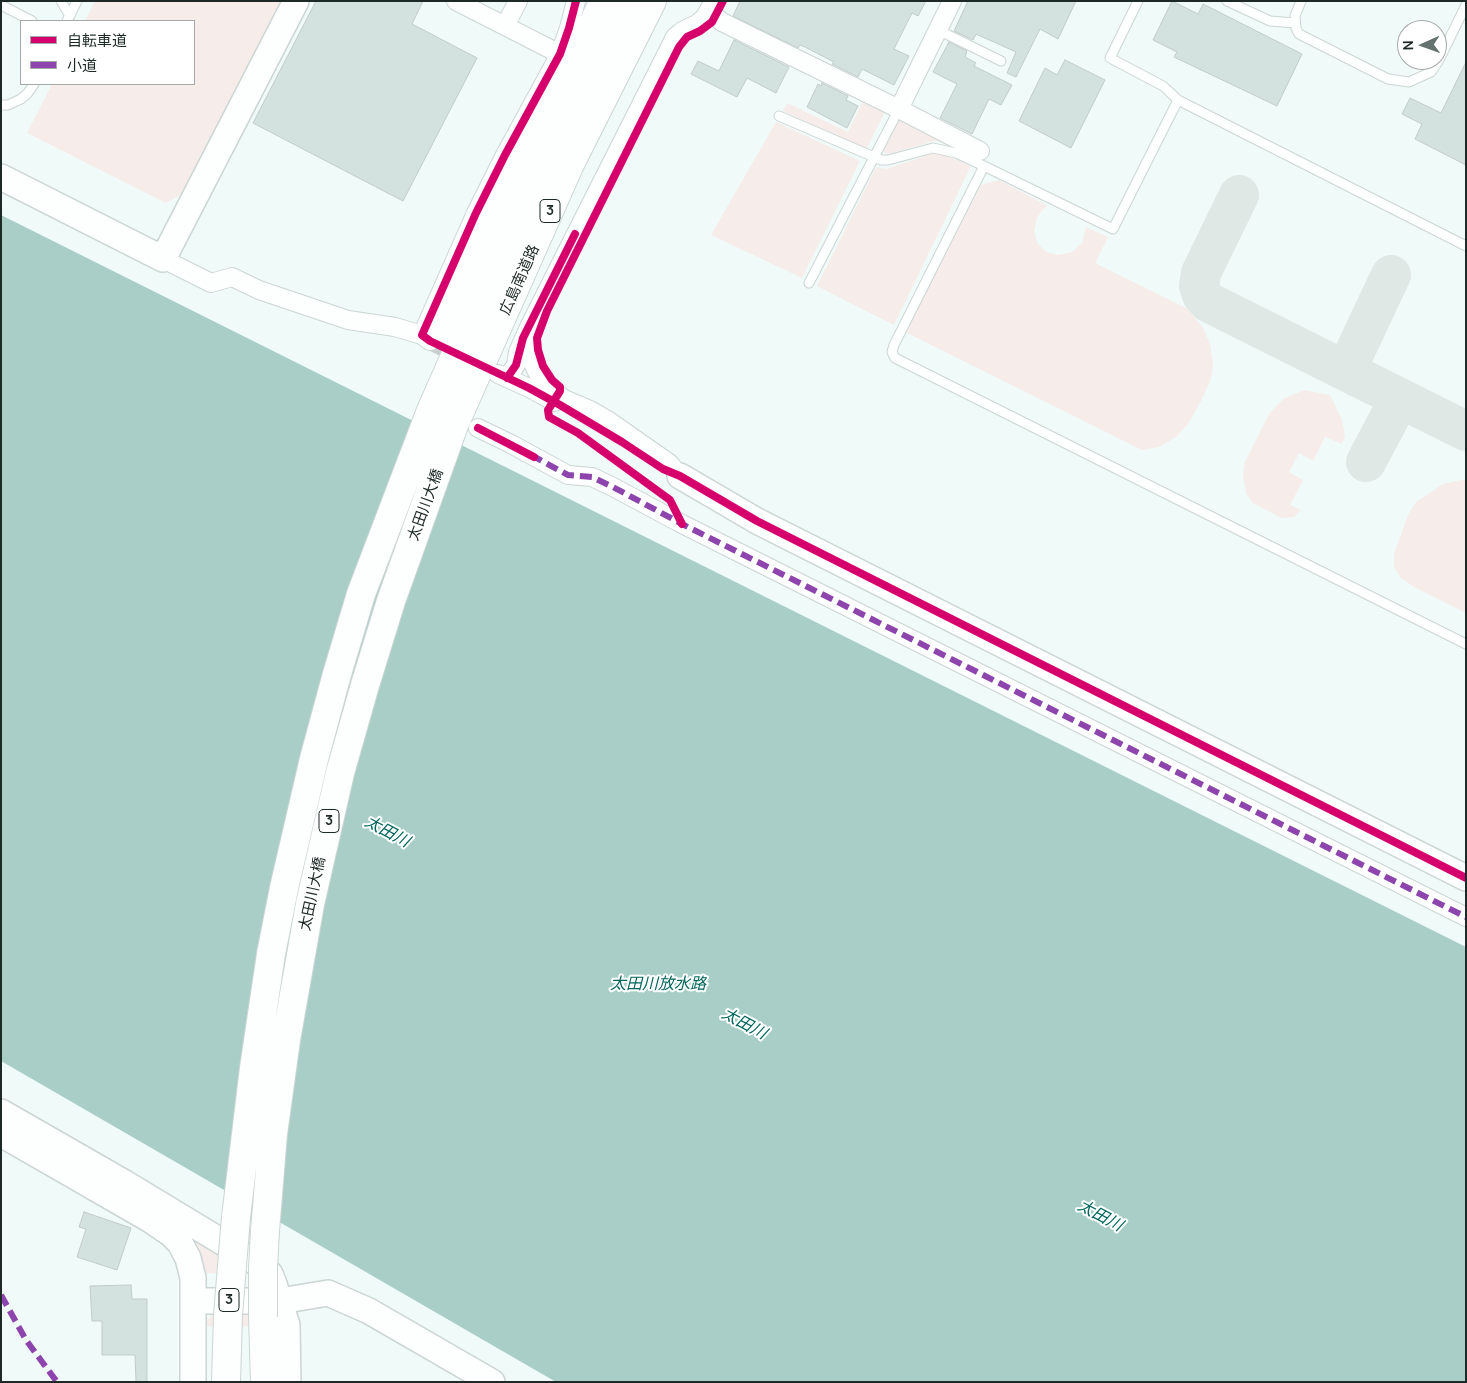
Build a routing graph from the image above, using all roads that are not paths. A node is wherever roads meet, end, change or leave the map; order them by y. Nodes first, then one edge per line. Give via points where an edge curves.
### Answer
1 (61, 1) edge
2 (77, 1) edge
3 (296, 1) edge
4 (456, 1) edge
5 (518, 1) edge
6 (576, 1) edge
7 (604, 1) edge
8 (628, 1) edge
9 (652, 1) edge
10 (673, 1) edge
11 (952, 1) edge
12 (1138, 1) edge
13 (1227, 1) edge
14 (1301, 1) edge
15 (1, 5) edge
16 (711, 6) edge
17 (1466, 6) edge
18 (68, 18) edge
19 (30, 20) edge
20 (1295, 23) junction
21 (505, 26) junction
22 (938, 30) junction
23 (560, 54) junction
24 (1001, 61) dead end
25 (33, 85) edge
26 (1178, 100) junction
27 (1, 105) edge
28 (899, 109) junction
29 (779, 116) dead end
30 (874, 158) junction
31 (982, 159) junction
32 (1, 178) edge
33 (535, 245) junction
34 (1466, 246) edge
35 (163, 259) junction
36 (809, 283) dead end
37 (530, 325) junction
38 (423, 409) junction
39 (466, 426) junction
40 (680, 476) junction
41 (361, 594) joint
42 (1466, 644) edge
43 (1466, 878) edge
44 (1466, 917) edge
45 (1, 1112) edge
46 (1, 1134) edge
47 (193, 1301) junction
48 (272, 1309) junction
49 (193, 1382) edge
50 (226, 1382) edge
51 (265, 1382) edge
52 (288, 1382) edge
53 (492, 1382) edge

1 - 18 lane
2 - 18 lane
3 - 35 street
4 - 21 street
5 - 21 street
6 - 23 street
7 - 38 highway via 467,281
8 - 38 highway, 広島南道路 / 3 via 470,322
9 - 33 highway, 広島南道路 / 3 via 570,164
10 - 33 highway via 584,175
11 - 22 street
12 - 26 lane via 1110,58 1163,86
13 - 20 lane via 1270,21
14 - 20 lane
15 - 19 lane
16 - 28 street via 722,22
16 - 37 street via 698,24 675,38
17 - 20 lane via 1435,66 1409,82 1388,79 1308,39 1299,34
21 - 23 street
22 - 24 lane
22 - 28 street
23 - 35 street via 480,205 426,338 395,327 348,320 259,290 232,277 211,283
25 - 27 lane via 21,99
26 - 31 lane via 1113,229
26 - 34 lane
28 - 30 lane
28 - 31 street
29 - 30 lane
30 - 31 lane via 888,160 933,148
30 - 36 lane
31 - 42 lane via 894,345 892,352 895,358
32 - 35 street
33 - 39 highway, 広島南道路 / 3
37 - 40 street via 527,342 530,356 539,376 550,389 609,421 669,463
37 - 40 street via 516,365 502,376 560,405 663,469
38 - 41 highway, 広島南道路 / 3 via 384,497
39 - 44 street via 511,444 568,475 592,477 613,487
39 - 48 highway, 太田川大橋 / 3, bridge via 391,601 340,773 310,904 273,1134 262,1268
40 - 43 street via 756,521
41 - 50 highway, 太田川大橋 / 3, bridge via 314,759 271,954 236,1218
45 - 48 street via 262,1266 270,1274
46 - 47 street via 171,1234 188,1258 193,1278
47 - 48 street
47 - 49 street
48 - 51 highway, 3
48 - 52 street via 287,1326
48 - 53 street via 328,1293 369,1311

